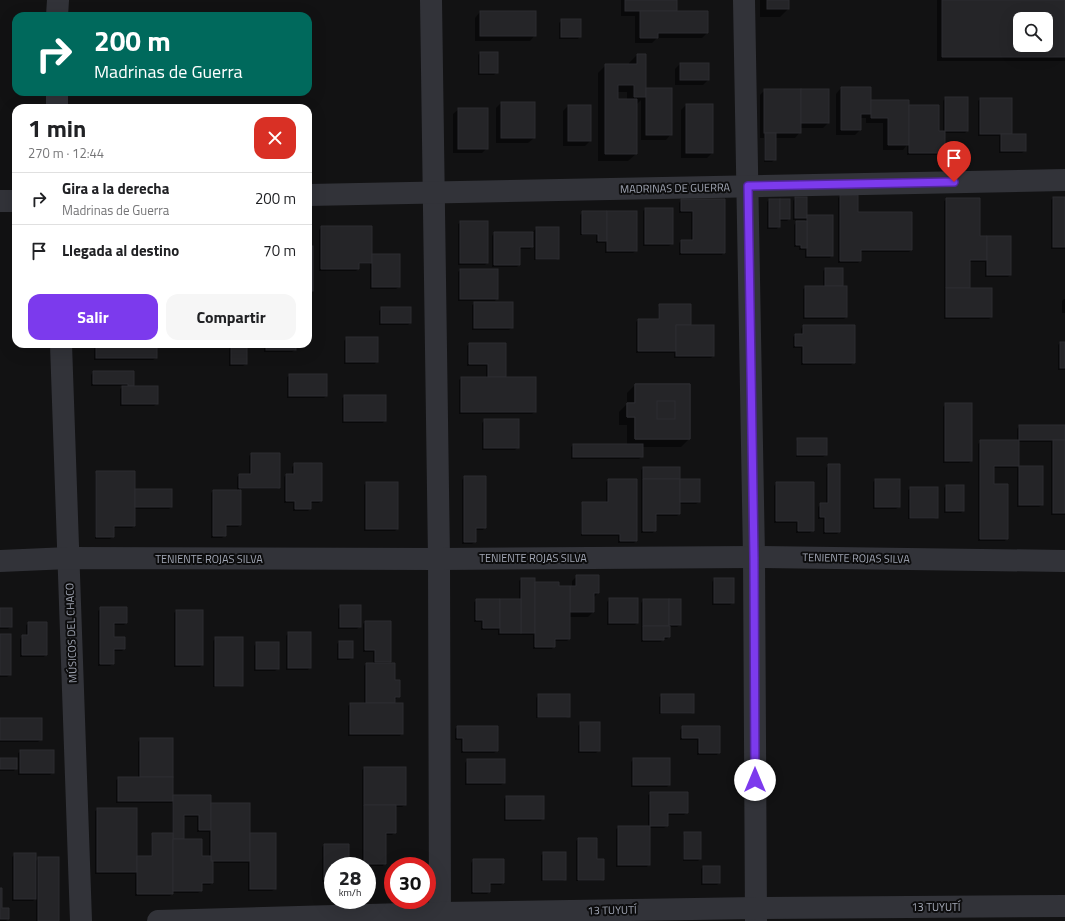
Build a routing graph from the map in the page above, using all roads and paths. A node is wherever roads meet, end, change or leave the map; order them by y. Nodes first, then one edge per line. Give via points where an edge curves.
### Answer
1 (58, 0) edge
2 (432, 0) edge
3 (744, 0) edge
4 (57, 12) edge
5 (1065, 180) edge
6 (748, 186) junction
7 (434, 193) junction
8 (312, 195) edge
9 (0, 201) edge
10 (12, 201) edge
11 (62, 348) edge
12 (754, 557) junction
13 (69, 558) junction
14 (439, 559) junction
15 (0, 560) edge
16 (1065, 561) edge
17 (1065, 906) edge
18 (756, 914) edge
19 (440, 917) edge
20 (82, 921) edge
21 (158, 921) edge

1 - 4 street
2 - 7 street
3 - 6 street
5 - 6 street, MADRINAS DE GUERRA
6 - 7 street, MADRINAS DE GUERRA
6 - 12 street
7 - 8 street, MADRINAS DE GUERRA
7 - 14 street
9 - 10 street
11 - 13 street, MÚSICOS DEL CHACO
12 - 14 street, TENIENTE ROJAS SILVA
12 - 16 street, TENIENTE ROJAS SILVA
12 - 18 street
13 - 14 street, TENIENTE ROJAS SILVA
13 - 15 street, TENIENTE ROJAS SILVA
13 - 20 street, MÚSICOS DEL CHACO
14 - 19 street
17 - 18 street, 13 TUYUTÍ
18 - 19 street, 13 TUYUTÍ
19 - 21 street, 13 TUYUTÍ

